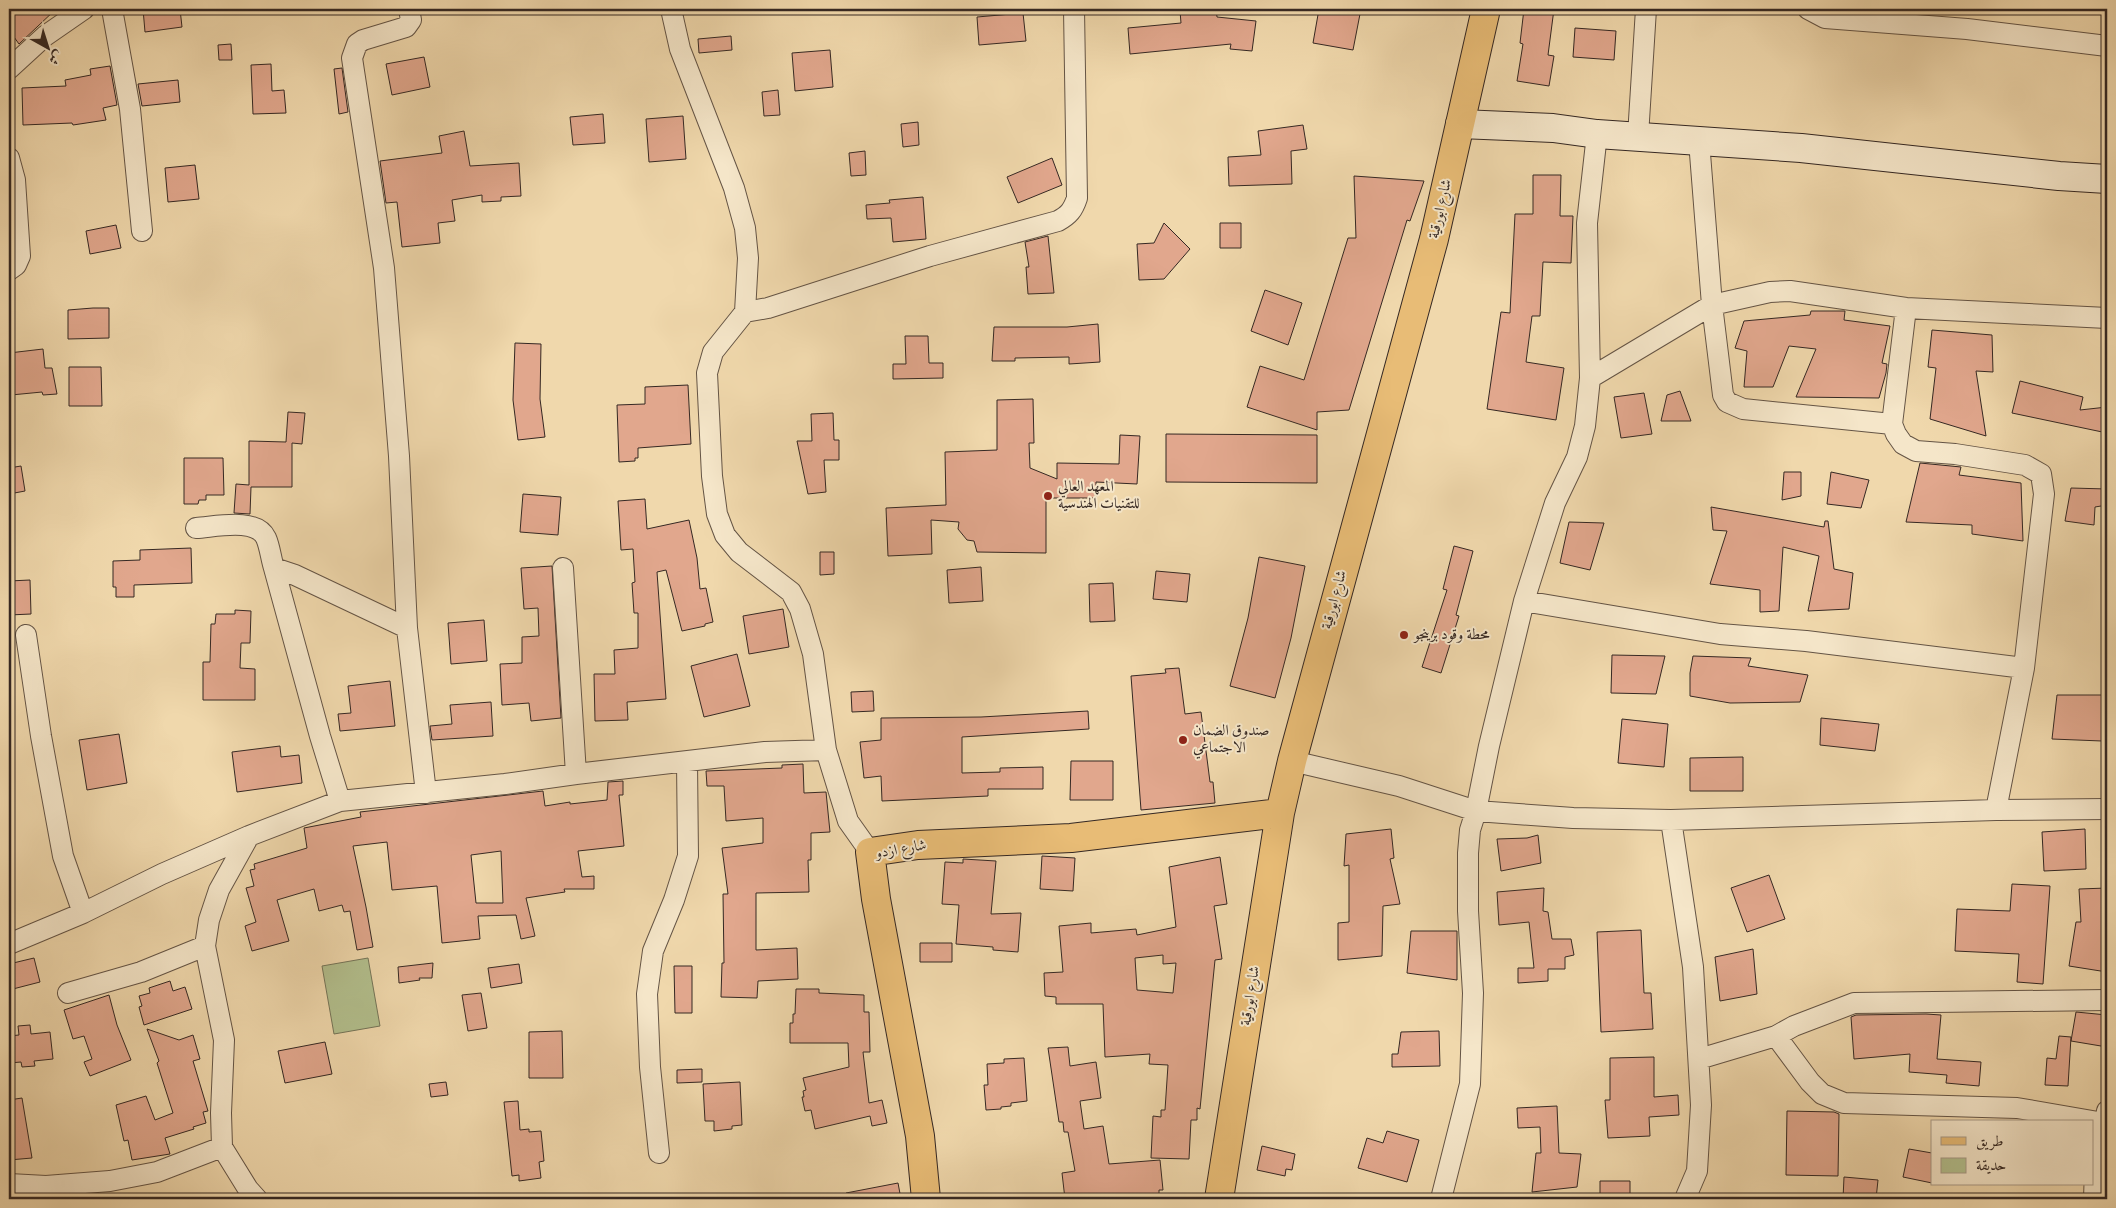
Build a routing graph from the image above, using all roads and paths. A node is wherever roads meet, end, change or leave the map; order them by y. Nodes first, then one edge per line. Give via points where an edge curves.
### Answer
1 (84, 9) edge
2 (112, 9) edge
3 (409, 9) edge
4 (672, 9) edge
5 (1074, 9) edge
6 (1486, 9) edge
7 (1646, 9) edge
8 (1808, 9) edge
9 (2107, 46) edge
10 (9, 69) edge
11 (1460, 124) junction
12 (1597, 134) junction
13 (1638, 136) junction
14 (1699, 142) junction
15 (9, 158) edge
16 (2107, 179) edge
17 (142, 231) dead end
18 (9, 270) edge
19 (1712, 305) junction
20 (1906, 308) junction
21 (745, 312) junction
22 (2107, 318) edge
23 (1590, 378) junction
24 (1892, 424) junction
25 (196, 528) dead end
26 (274, 568) junction
27 (563, 568) dead end
28 (1524, 601) junction
29 (407, 628) junction
30 (26, 635) dead end
31 (2024, 668) junction
32 (826, 750) junction
33 (1292, 761) junction
34 (687, 762) junction
35 (576, 774) junction
36 (426, 793) junction
37 (340, 801) junction
38 (2107, 808) edge
39 (1996, 810) junction
40 (1476, 811) junction
41 (1280, 814) junction
42 (1671, 820) junction
43 (249, 836) junction
44 (870, 852) junction
45 (83, 913) junction
46 (9, 944) edge
47 (205, 946) junction
48 (68, 993) dead end
49 (2107, 1000) edge
50 (1776, 1036) junction
51 (1699, 1059) junction
52 (2106, 1117) edge
53 (222, 1147) junction
54 (659, 1154) dead end
55 (9, 1184) edge
56 (47, 1193) edge
57 (257, 1199) edge
58 (926, 1199) edge
59 (1219, 1199) edge
60 (1441, 1199) edge
61 (1685, 1199) edge
62 (2094, 1199) edge

1 - 10 street via 44,36
2 - 17 street via 130,109
3 - 29 street via 411,20 406,27 363,40 357,44 352,58 384,268 399,456
4 - 21 street via 680,49 734,188 745,228 748,258
5 - 21 street via 1077,198 1068,216 768,308
6 - 11 main road, شارع ابورقية
7 - 13 street
8 - 9 street via 1825,18 1967,29
11 - 12 main road via 1553,128
11 - 33 main road, شارع ابورقية via 1434,239
12 - 13 main road
12 - 23 street via 1587,223
13 - 14 main road
14 - 16 main road via 1801,148
14 - 19 street
15 - 18 street via 15,180 20,256
19 - 20 street via 1770,292 1790,291
19 - 23 street
19 - 24 street via 1726,402 1743,409
20 - 22 street
20 - 24 street
21 - 32 street via 713,352 707,373 712,476 718,514 725,535 739,552 790,592 800,608 813,654
23 - 28 street via 1577,457 1555,503
24 - 31 street via 1903,444 1916,451 2025,465 2041,474 2044,494
25 - 26 street via 246,524 260,529
26 - 29 street
26 - 37 street
27 - 35 street
28 - 31 street via 1720,634
28 - 40 street
29 - 36 street
30 - 45 street via 64,856
31 - 39 street
32 - 34 street via 765,752
32 - 44 street via 848,822
33 - 40 street via 1399,786
33 - 41 main road, شارع ابورقية
34 - 35 street
34 - 54 street via 688,856 653,951 647,994
35 - 36 street
36 - 37 street
37 - 43 street
38 - 39 street
39 - 42 street
40 - 42 street via 1573,818
40 - 60 street via 1468,853 1472,994 1470,1084
41 - 44 main road, شارع ازدو via 1071,838 918,845
41 - 59 main road, شارع ابورقية
42 - 51 street via 1693,967
43 - 45 street
43 - 47 street via 219,890 208,920
44 - 58 main road, شارع ازدو via 920,1136
45 - 46 street
47 - 48 street via 141,972
47 - 53 street via 224,1040 220,1113
49 - 50 street via 1854,1003
50 - 51 street
50 - 52 street via 1822,1094 1844,1103 2017,1108
51 - 61 street via 1701,1105 1697,1171
52 - 62 street via 2095,1168
53 - 56 street via 158,1172
53 - 57 street
55 - 56 street

